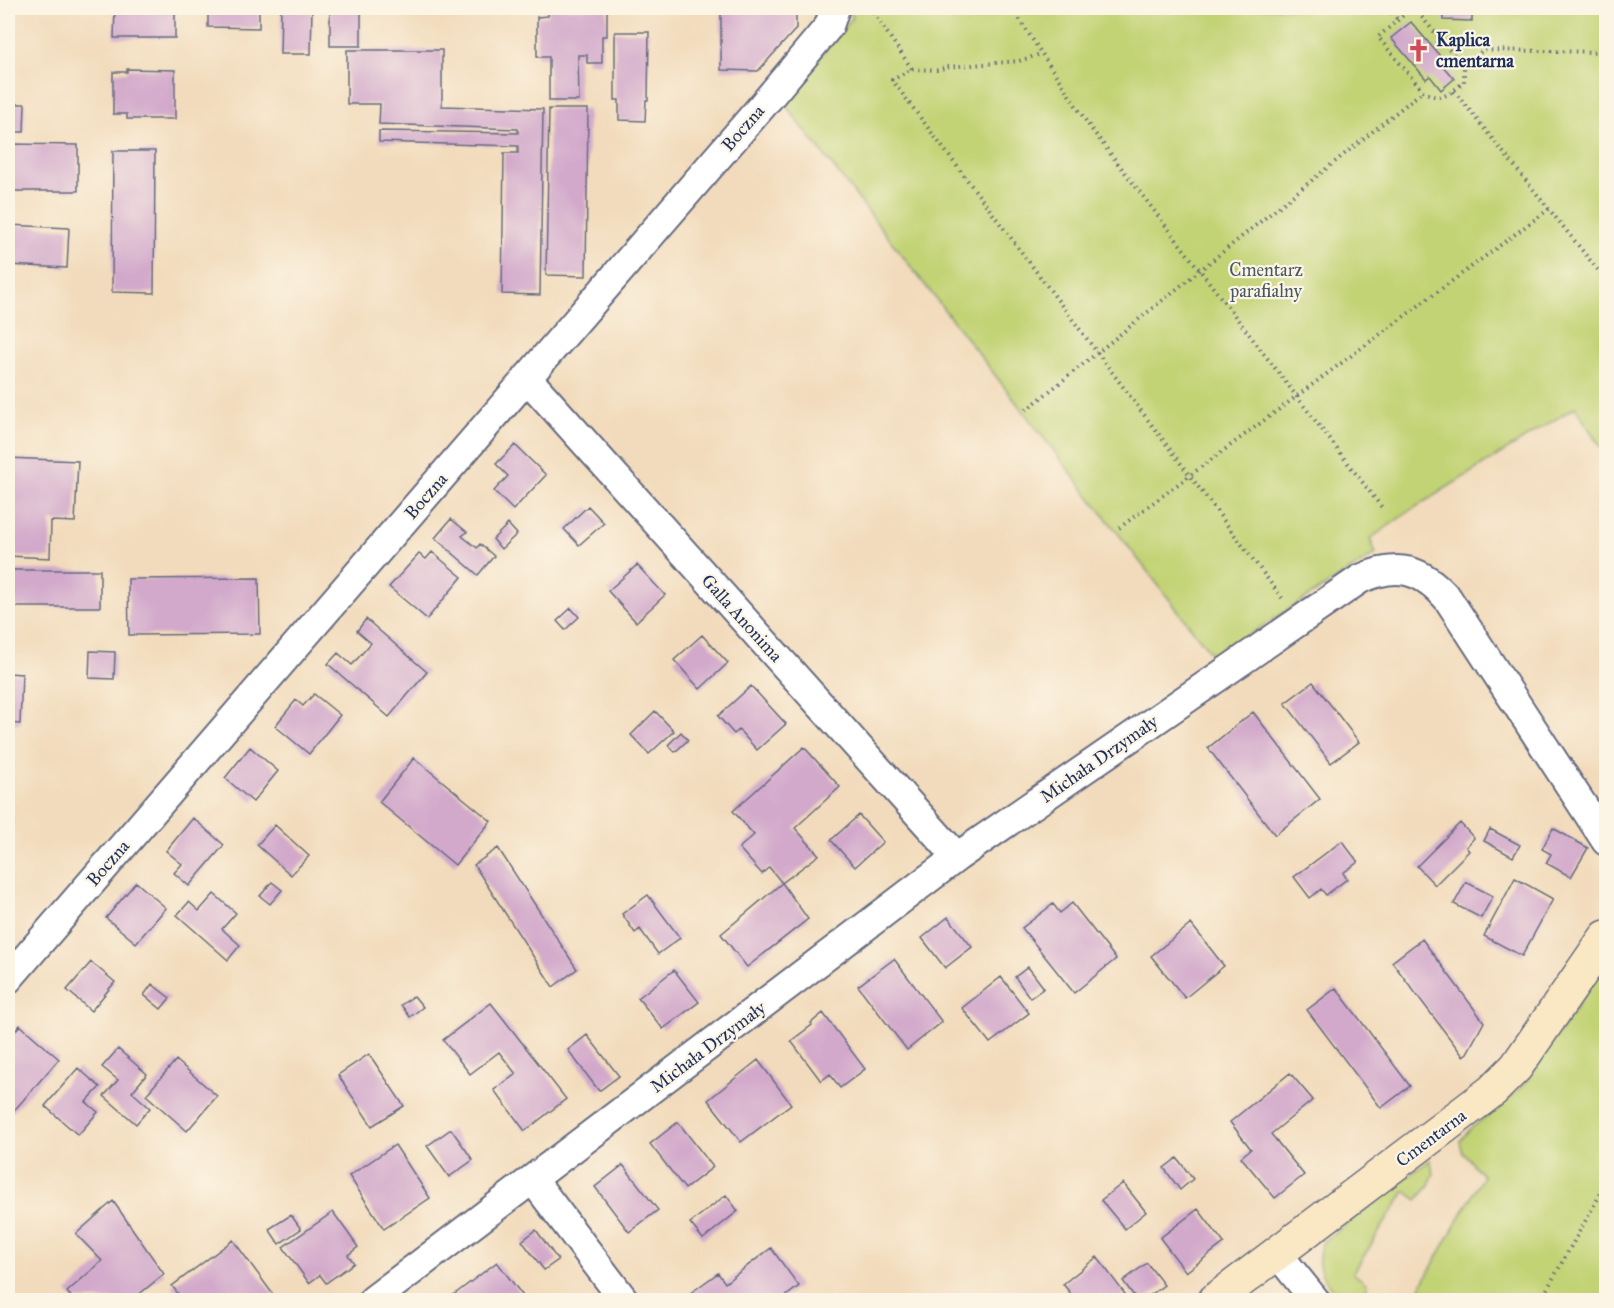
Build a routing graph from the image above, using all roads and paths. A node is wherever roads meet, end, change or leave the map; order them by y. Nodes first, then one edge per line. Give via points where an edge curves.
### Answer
1 (835, 8) edge
2 (870, 8) edge
3 (1015, 8) edge
4 (1388, 8) edge
5 (1413, 8) edge
6 (1398, 20) junction
7 (1606, 52) edge
8 (1041, 54) junction
9 (1464, 67) junction
10 (912, 69) junction
11 (1454, 90) junction
12 (1423, 91) junction
13 (1549, 209) junction
14 (1200, 271) junction
15 (1606, 280) edge
16 (1098, 353) junction
17 (527, 378) junction
18 (1297, 396) junction
19 (1026, 410) dead end
20 (1190, 476) junction
21 (1383, 509) dead end
22 (1119, 528) dead end
23 (1282, 598) dead end
24 (1606, 841) edge
25 (957, 857) junction
26 (1606, 937) edge
27 (8, 979) edge
28 (533, 1180) junction
29 (1606, 1184) edge
30 (1277, 1253) junction
31 (373, 1300) edge
32 (624, 1300) edge
33 (1215, 1300) edge
34 (1315, 1300) edge
35 (1541, 1300) edge

1 - 17 street, Boczna via 824,33
2 - 10 path
3 - 8 path
4 - 6 path
5 - 6 path
5 - 9 path
6 - 12 path via 1378,37
7 - 9 path via 1483,50
8 - 10 path via 1019,61
8 - 14 path via 1090,127
9 - 11 path via 1464,82
10 - 16 path via 892,81
11 - 12 path via 1446,97
11 - 13 path
12 - 14 path
13 - 15 path
13 - 18 path
14 - 16 path
14 - 18 path
16 - 19 path
16 - 20 path
17 - 25 street, Galla Anonima
17 - 27 street, Boczna
18 - 20 path
18 - 21 path
20 - 22 path
20 - 23 path
24 - 25 street, Michała Drzymały via 1448,599 1424,576 1389,570 1360,579
25 - 28 street, Michała Drzymały
26 - 30 street, Cmentarna via 1505,1079
28 - 31 street, Michała Drzymały
28 - 32 street
29 - 35 path
30 - 33 street, Cmentarna
30 - 34 street

